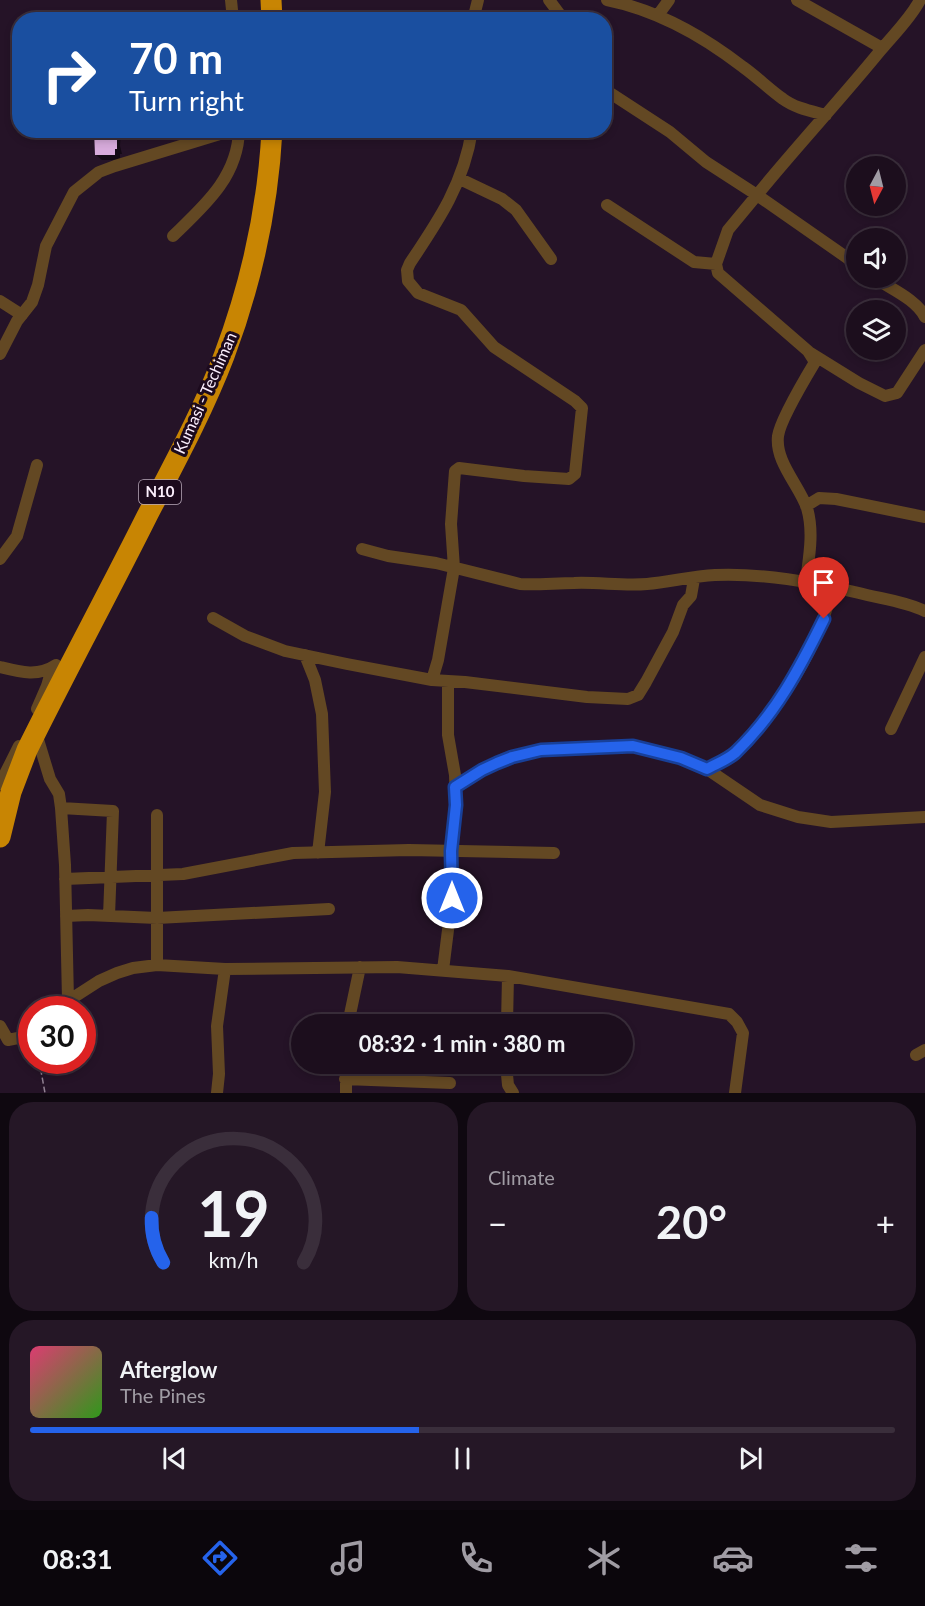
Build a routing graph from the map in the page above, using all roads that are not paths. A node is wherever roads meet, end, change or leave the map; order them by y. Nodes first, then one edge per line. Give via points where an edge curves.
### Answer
1 (608, 0) edge
2 (669, 0) edge
3 (797, 0) edge
4 (920, 0) edge
5 (657, 15) junction
6 (882, 48) junction
7 (612, 94) edge
8 (826, 115) junction
9 (207, 138) edge
10 (238, 138) edge
11 (271, 138) edge
12 (471, 138) edge
13 (460, 179) junction
14 (757, 195) junction
15 (607, 205) dead end
16 (173, 236) dead end
17 (846, 257) edge
18 (550, 259) dead end
19 (716, 264) junction
20 (890, 288) edge
21 (0, 301) edge
22 (22, 315) junction
23 (925, 317) edge
24 (925, 350) edge
25 (808, 351) junction
26 (0, 354) edge
27 (37, 465) dead end
28 (806, 506) junction
29 (925, 517) edge
30 (362, 549) dead end
31 (0, 559) edge
32 (454, 568) junction
33 (694, 579) junction
34 (806, 581) junction
35 (832, 587) junction
36 (925, 611) edge
37 (213, 618) dead end
38 (93, 622) junction
39 (305, 655) junction
40 (925, 657) edge
41 (0, 667) edge
42 (52, 668) junction
43 (432, 680) junction
44 (448, 682) junction
45 (891, 729) dead end
46 (36, 733) junction
47 (707, 769) junction
48 (0, 784) edge
49 (455, 787) junction
50 (61, 808) junction
51 (157, 815) dead end
52 (925, 817) edge
53 (0, 837) edge
54 (451, 851) junction
55 (318, 853) junction
56 (554, 853) dead end
57 (158, 874) junction
58 (65, 879) junction
59 (110, 879) junction
60 (328, 909) dead end
61 (66, 916) junction
62 (109, 916) junction
63 (157, 918) junction
64 (157, 965) junction
65 (360, 967) junction
66 (225, 969) junction
67 (443, 970) junction
68 (508, 976) junction
69 (68, 996) edge
70 (75, 996) edge
71 (350, 1014) edge
72 (507, 1014) edge
73 (0, 1026) edge
74 (18, 1038) edge
75 (345, 1074) edge
76 (507, 1074) edge
77 (345, 1079) junction
78 (450, 1083) dead end
79 (508, 1090) edge
80 (217, 1093) edge
81 (346, 1093) edge
82 (735, 1093) edge

1 - 5 street
2 - 5 street
3 - 6 street
4 - 6 street
5 - 8 street via 719,50 783,99
6 - 8 street
7 - 14 street
8 - 14 street
9 - 22 street via 99,172 74,192 50,238 35,295
10 - 16 street via 237,154 225,180
11 - 38 highway, Kumasi - Techiman / N10 via 259,236 223,358 169,475
12 - 13 street
13 - 18 street via 516,210
13 - 32 street via 438,222 410,263 408,281 418,293 461,310 494,347 582,408 575,474 569,479 456,469 451,524
14 - 17 street
14 - 19 street via 728,230
15 - 19 street via 694,262
19 - 25 street via 718,273
20 - 23 street via 922,310
21 - 22 street
22 - 26 street
24 - 25 street via 897,393 885,396
25 - 28 street via 815,362 778,440 788,472
27 - 31 street via 17,536
28 - 29 street via 819,498 836,499
28 - 34 street via 811,534
30 - 32 street
32 - 33 street via 534,585
32 - 43 street
33 - 34 street via 714,575
33 - 44 street via 691,596 638,695 615,699
34 - 35 street
35 - 36 street
35 - 47 street via 824,619 772,712 734,754
37 - 39 street via 254,639
38 - 42 street via 77,657
38 - 46 highway, Kumasi - Techiman / N10
39 - 43 street
39 - 55 street via 322,714 325,792
40 - 45 street
41 - 42 street via 35,673
42 - 48 street via 39,705
43 - 44 street
44 - 49 street via 448,735
46 - 50 street
46 - 53 highway, Kumasi - Techiman / N10 via 18,773
47 - 49 street via 633,746 541,750 512,757
47 - 52 street via 760,805 798,818 831,822
49 - 54 street
50 - 58 street
50 - 59 street via 113,811
51 - 57 street
54 - 55 street
54 - 56 street
54 - 67 street via 452,898
55 - 57 street via 276,855 183,874
57 - 59 street
57 - 63 street
58 - 59 street
58 - 61 street
59 - 62 street
60 - 63 street
61 - 62 street
61 - 69 street
62 - 63 street
63 - 64 street
64 - 66 street
64 - 70 street via 117,973
65 - 66 street
65 - 67 street
65 - 71 street
66 - 80 street via 217,1026
67 - 68 street
68 - 72 street
68 - 82 street via 729,1014 743,1033
73 - 74 street via 8,1040
75 - 77 street
76 - 79 street
77 - 78 street
77 - 81 street

